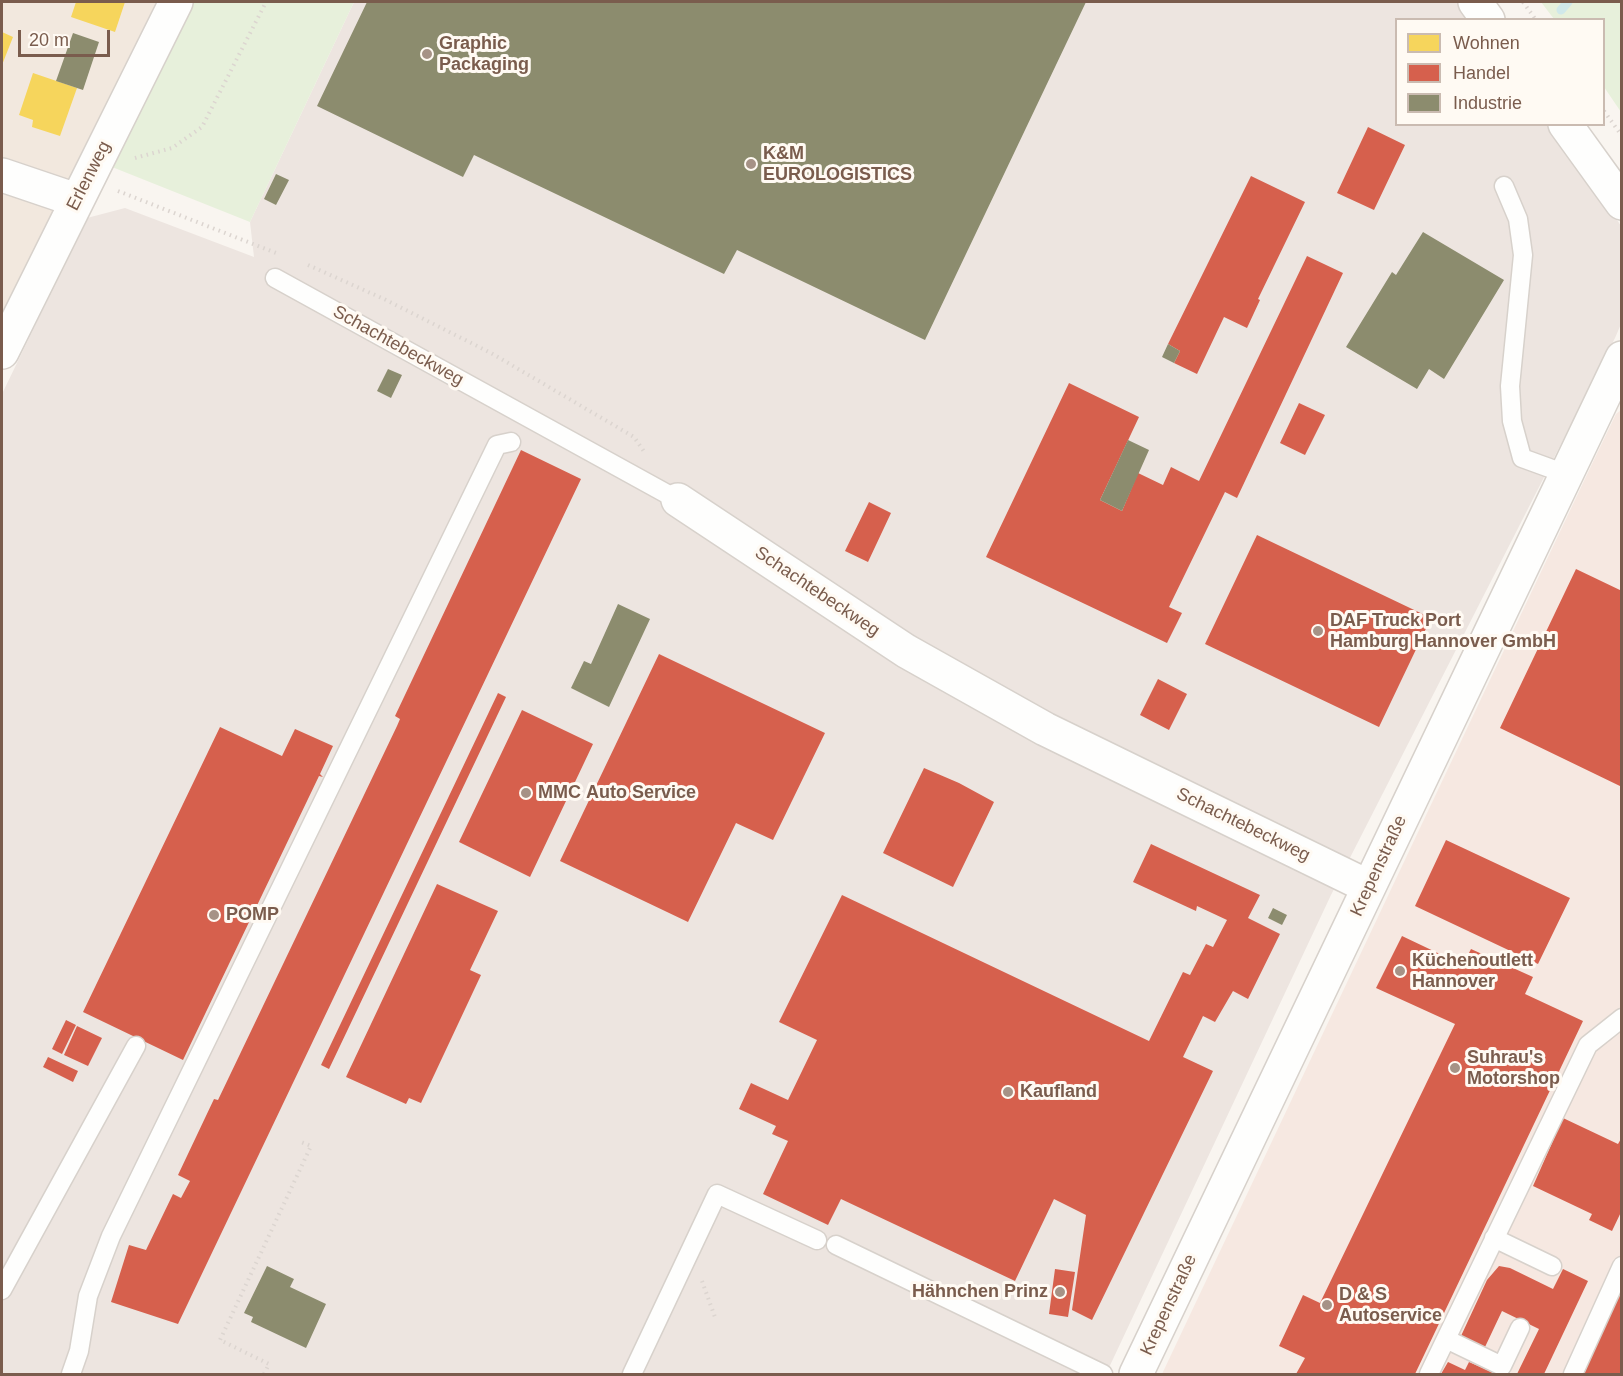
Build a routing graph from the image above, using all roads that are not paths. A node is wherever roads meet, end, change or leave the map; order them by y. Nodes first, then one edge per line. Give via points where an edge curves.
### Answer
1 (177, 2) edge
2 (1475, 2) edge
3 (1487, 18) edge
4 (1566, 126) edge
5 (2, 175) edge
6 (1503, 186) dead end
7 (76, 200) junction
8 (1622, 203) edge
9 (275, 278) dead end
10 (2, 352) edge
11 (1622, 358) edge
12 (511, 442) dead end
13 (1566, 474) junction
14 (678, 500) joint
15 (1369, 887) junction
16 (1622, 1018) edge
17 (136, 1046) dead end
18 (1494, 1238) junction
19 (1552, 1266) dead end
20 (1622, 1266) edge
21 (2, 1290) edge
22 (1520, 1328) dead end
23 (1446, 1340) junction
24 (71, 1374) edge
25 (632, 1374) edge
26 (1103, 1374) edge
27 (1136, 1374) edge
28 (1429, 1374) edge
29 (1573, 1374) edge

1 - 7 street, Erlenweg
2 - 3 street
4 - 8 street
5 - 7 street
6 - 13 lane via 1518,219 1522,255 1510,386 1512,422 1522,458
7 - 10 street, Erlenweg
9 - 14 lane, Schachtebeckweg
11 - 13 street, Krepenstraße
12 - 24 lane via 497,444 111,1236 88,1296
13 - 15 street, Krepenstraße
14 - 15 street, Schachtebeckweg via 906,651 1015,712
15 - 27 street, Krepenstraße
16 - 18 lane via 1587,1045
17 - 21 lane
18 - 19 lane
18 - 23 lane
20 - 29 lane
22 - 23 lane via 1502,1366
23 - 28 lane
25 - 26 lane via 717,1194

